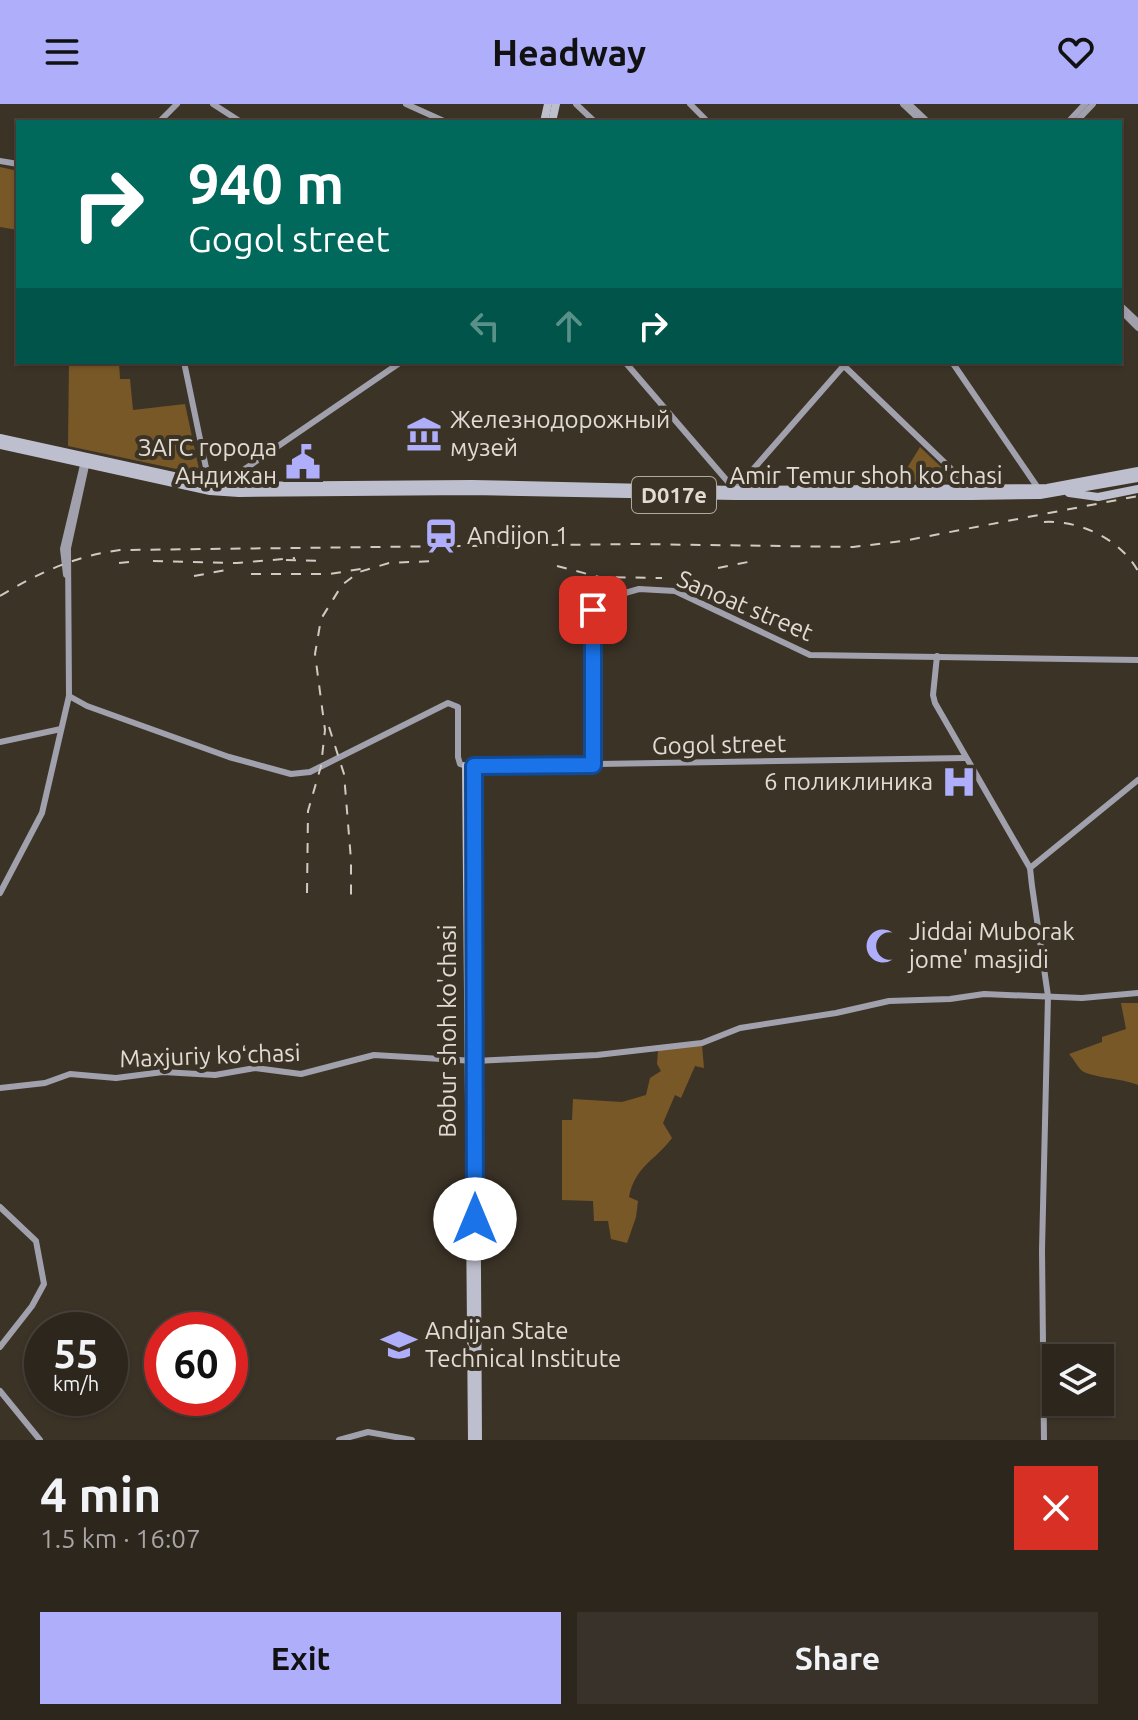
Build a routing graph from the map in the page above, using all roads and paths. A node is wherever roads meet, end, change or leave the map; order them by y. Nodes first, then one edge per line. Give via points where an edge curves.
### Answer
1 (177, 104) edge
2 (213, 104) edge
3 (406, 104) edge
4 (576, 104) edge
5 (690, 104) edge
6 (906, 104) edge
7 (1085, 104) edge
8 (1093, 104) edge
9 (161, 120) edge
10 (238, 120) edge
11 (442, 120) edge
12 (593, 120) edge
13 (706, 120) edge
14 (923, 120) edge
15 (1070, 120) edge
16 (1078, 120) edge
17 (1122, 310) edge
18 (1122, 310) edge
19 (1138, 322) edge
20 (1138, 328) edge
21 (184, 364) edge
22 (398, 364) edge
23 (627, 364) edge
24 (843, 364) edge
25 (845, 364) edge
26 (953, 364) edge
27 (0, 438) edge
28 (0, 445) edge
29 (85, 462) junction
30 (1138, 471) edge
31 (1138, 478) edge
32 (1107, 481) junction
33 (210, 487) junction
34 (1038, 488) junction
35 (1138, 488) edge
36 (224, 489) junction
37 (972, 489) junction
38 (1061, 492) junction
39 (735, 493) junction
40 (937, 656) junction
41 (1138, 660) edge
42 (69, 696) junction
43 (456, 698) dead end
44 (448, 703) junction
45 (61, 729) junction
46 (0, 742) edge
47 (965, 758) junction
48 (593, 765) junction
49 (470, 766) junction
50 (1138, 780) edge
51 (1030, 868) junction
52 (0, 893) edge
53 (1138, 993) edge
54 (1048, 996) junction
55 (471, 1060) junction
56 (0, 1088) edge
57 (0, 1207) edge
58 (0, 1347) edge
59 (0, 1391) edge
60 (40, 1440) edge
61 (339, 1440) edge
62 (412, 1440) edge
63 (475, 1440) edge
64 (1044, 1440) edge

1 - 9 street
2 - 10 street
3 - 11 street
4 - 12 street
5 - 13 street
6 - 14 street
7 - 15 street
8 - 16 street
17 - 19 street
18 - 20 street
21 - 33 street
22 - 36 street via 239,473
23 - 39 street
24 - 39 street
25 - 37 street
26 - 34 street
27 - 29 main road, D017e
28 - 29 main road, D017e
29 - 33 main road, D017e
29 - 42 street via 63,549
30 - 32 main road, Amir Temur shoh ko'chasi / D017e
31 - 32 main road, Amir Temur shoh ko'chasi / D017e
32 - 34 main road, Amir Temur shoh ko'chasi / D017e
32 - 35 main road via 1119,490
32 - 38 main road, Amir Temur shoh ko'chasi / D017e
33 - 36 main road, Amir Temur shoh ko'chasi / D017e
34 - 37 main road, Amir Temur shoh ko'chasi / D017e
35 - 38 main road via 1098,497
36 - 39 main road, Amir Temur shoh ko'chasi / D017e
37 - 39 main road, Amir Temur shoh ko'chasi / D017e
38 - 39 main road, Amir Temur shoh ko'chasi / D017e
40 - 41 street, Sanoat street
40 - 47 street via 935,703
40 - 48 street, Sanoat street via 810,655 675,591 631,591 593,610
42 - 44 street via 229,757 291,774 310,772
42 - 45 street
43 - 44 street
44 - 49 street via 458,707 460,764
45 - 46 street
45 - 52 street via 42,813
47 - 48 street, Gogol street
47 - 51 street
48 - 49 street, Gogol street
49 - 55 main road, Bobur shoh ko'chasi
50 - 51 street
51 - 54 street
53 - 54 street, Maxjuriy koʻchasi
54 - 55 street, Maxjuriy koʻchasi via 984,994 889,1001 740,1028 693,1045
54 - 64 street
55 - 56 street, Maxjuriy koʻchasi via 374,1055 301,1074 255,1068 215,1075 70,1074
55 - 63 main road, Bobur shoh ko'chasi
57 - 58 street via 36,1241 44,1284
59 - 60 street
61 - 62 street via 368,1432

